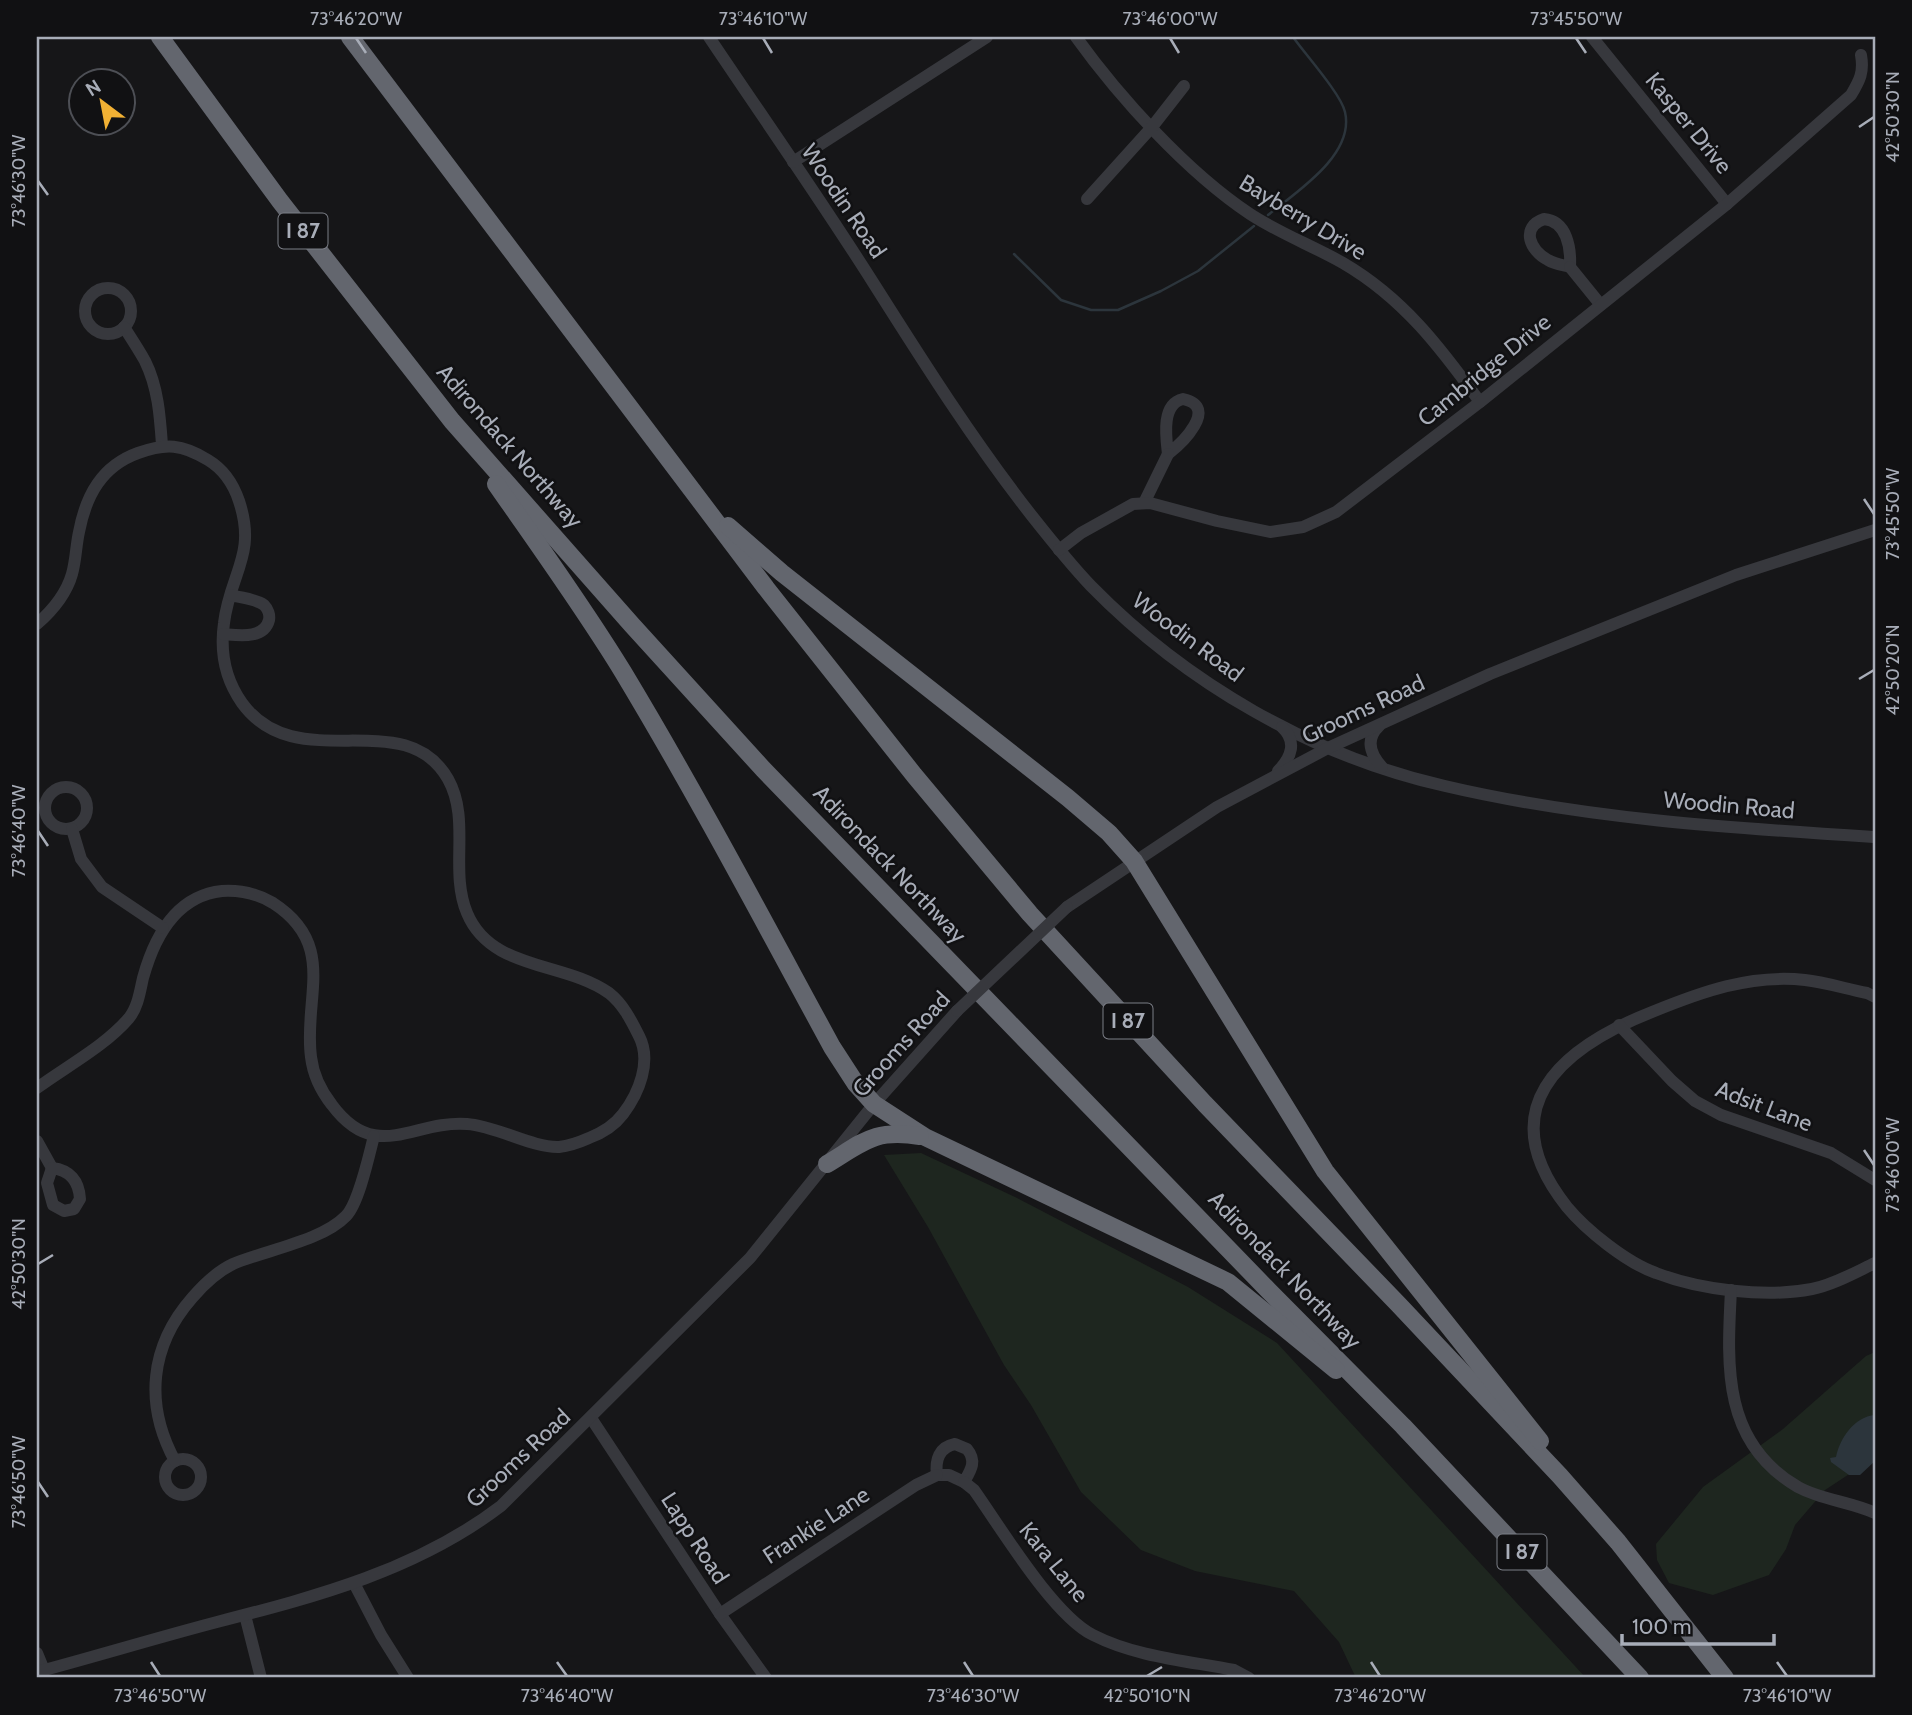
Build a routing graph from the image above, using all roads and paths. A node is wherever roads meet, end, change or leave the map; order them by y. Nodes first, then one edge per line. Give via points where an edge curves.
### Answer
1 (160, 37) edge
2 (349, 37) edge
3 (709, 37) edge
4 (988, 37) edge
5 (1076, 37) edge
6 (1592, 37) edge
7 (1861, 55) dead end
8 (1184, 86) dead end
9 (1152, 127) junction
10 (793, 162) junction
11 (1087, 199) dead end
12 (1727, 204) junction
13 (1570, 267) dead end
14 (1600, 304) junction
15 (124, 327) dead end
16 (1480, 402) junction
17 (452, 421) junction
18 (162, 445) junction
19 (1168, 454) dead end
20 (699, 501) junction
21 (1144, 503) junction
22 (1875, 530) edge
23 (1059, 550) junction
24 (231, 595) junction
25 (37, 624) edge
26 (223, 634) junction
27 (1383, 723) junction
28 (1279, 724) junction
29 (1328, 748) junction
30 (1383, 767) junction
31 (1273, 775) junction
32 (72, 829) dead end
33 (1875, 837) edge
34 (1134, 861) junction
35 (163, 928) junction
36 (1875, 997) edge
37 (1619, 1025) junction
38 (37, 1088) edge
39 (874, 1104) junction
40 (374, 1136) junction
41 (925, 1137) junction
42 (37, 1141) edge
43 (827, 1164) junction
44 (52, 1168) dead end
45 (1875, 1180) edge
46 (1875, 1263) edge
47 (1731, 1290) junction
48 (591, 1418) junction
49 (1403, 1426) junction
50 (175, 1461) dead end
51 (937, 1475) junction
52 (964, 1482) junction
53 (1591, 1511) junction
54 (1875, 1513) edge
55 (354, 1583) junction
56 (720, 1614) junction
57 (244, 1615) junction
58 (37, 1654) edge
59 (40, 1671) edge
60 (261, 1678) edge
61 (408, 1678) edge
62 (766, 1678) edge
63 (1249, 1678) edge
64 (1640, 1678) edge
65 (1725, 1678) edge

1 - 17 highway, Adirondack Northway / I 87 via 280,201
2 - 20 highway, I 87
3 - 10 street, Woodin Road
4 - 10 street
5 - 9 street, Bayberry Drive
6 - 12 street, Kasper Drive
7 - 12 street, Cambridge Drive via 1861,80 1851,95
8 - 9 street
9 - 11 street
9 - 16 street, Bayberry Drive via 1249,214 1343,263 1391,297 1439,345
10 - 23 street, Woodin Road via 992,466
12 - 14 street, Cambridge Drive
13 - 14 street
14 - 16 street, Cambridge Drive
15 - 18 street via 153,383
16 - 21 street, Cambridge Drive via 1336,512 1303,527 1270,532
17 - 39 highway via 623,672 832,1047
17 - 49 highway, Adirondack Northway / I 87 via 763,769
18 - 24 street via 195,452 218,466 234,487 247,525 245,552
18 - 25 street via 108,469 90,493 73,573 59,603
19 - 21 street
20 - 34 highway via 1068,798
20 - 53 highway, I 87 via 914,775 1030,914
21 - 23 street via 1118,511
22 - 27 street, Grooms Road via 1736,575 1490,674
23 - 28 street, Woodin Road via 1152,643 1220,691
24 - 26 street
24 - 26 street via 262,603 269,620 251,635
26 - 40 street via 223,653 236,695 272,729 299,739 396,742 436,763 456,799 459,871 465,909 477,932 495,948 584,979 612,995 643,1043 642,1076 626,1111 593,1137 555,1147 458,1123 398,1136
27 - 29 street, Grooms Road
27 - 30 street via 1373,732 1370,745 1373,757
28 - 29 street, Woodin Road
28 - 31 street via 1291,738 1291,750
29 - 30 street, Woodin Road
29 - 31 street, Grooms Road
30 - 33 street, Woodin Road via 1443,786 1560,809 1724,828
31 - 34 street, Grooms Road
32 - 35 street via 81,859 102,887
34 - 39 street, Grooms Road, bridge via 1067,907 957,1011
34 - 53 highway via 1325,1171
35 - 38 street via 129,1018
35 - 40 street via 181,908 218,891 264,898 291,918 308,944 315,969 310,1054 318,1084 340,1114
36 - 37 street via 1808,980 1744,981 1702,992
37 - 45 street, Adsit Lane via 1695,1101 1721,1115 1831,1153
37 - 47 street via 1564,1062 1541,1093 1534,1109 1540,1166 1578,1221 1611,1247 1654,1273
39 - 41 highway
39 - 43 street, Grooms Road
40 - 50 street via 345,1218 304,1240 216,1274 170,1327 157,1363 156,1404 163,1440
41 - 43 highway via 886,1133
41 - 49 highway via 1228,1282
42 - 44 street
43 - 48 street, Grooms Road via 750,1258
46 - 47 street via 1813,1289
47 - 54 street via 1729,1381 1744,1432 1767,1462 1799,1487
48 - 55 street, Grooms Road via 474,1527 400,1566
48 - 56 street, Lapp Road
49 - 64 highway, Adirondack Northway / I 87
51 - 52 street
51 - 52 street via 943,1448 962,1446 973,1460
51 - 56 street, Frankie Lane
52 - 63 street, Kara Lane via 1053,1600 1091,1634 1129,1650 1234,1670
53 - 65 highway, I 87
55 - 57 street, Grooms Road
55 - 61 street
56 - 62 street, Lapp Road
57 - 59 street, Grooms Road
57 - 60 street
58 - 59 street

